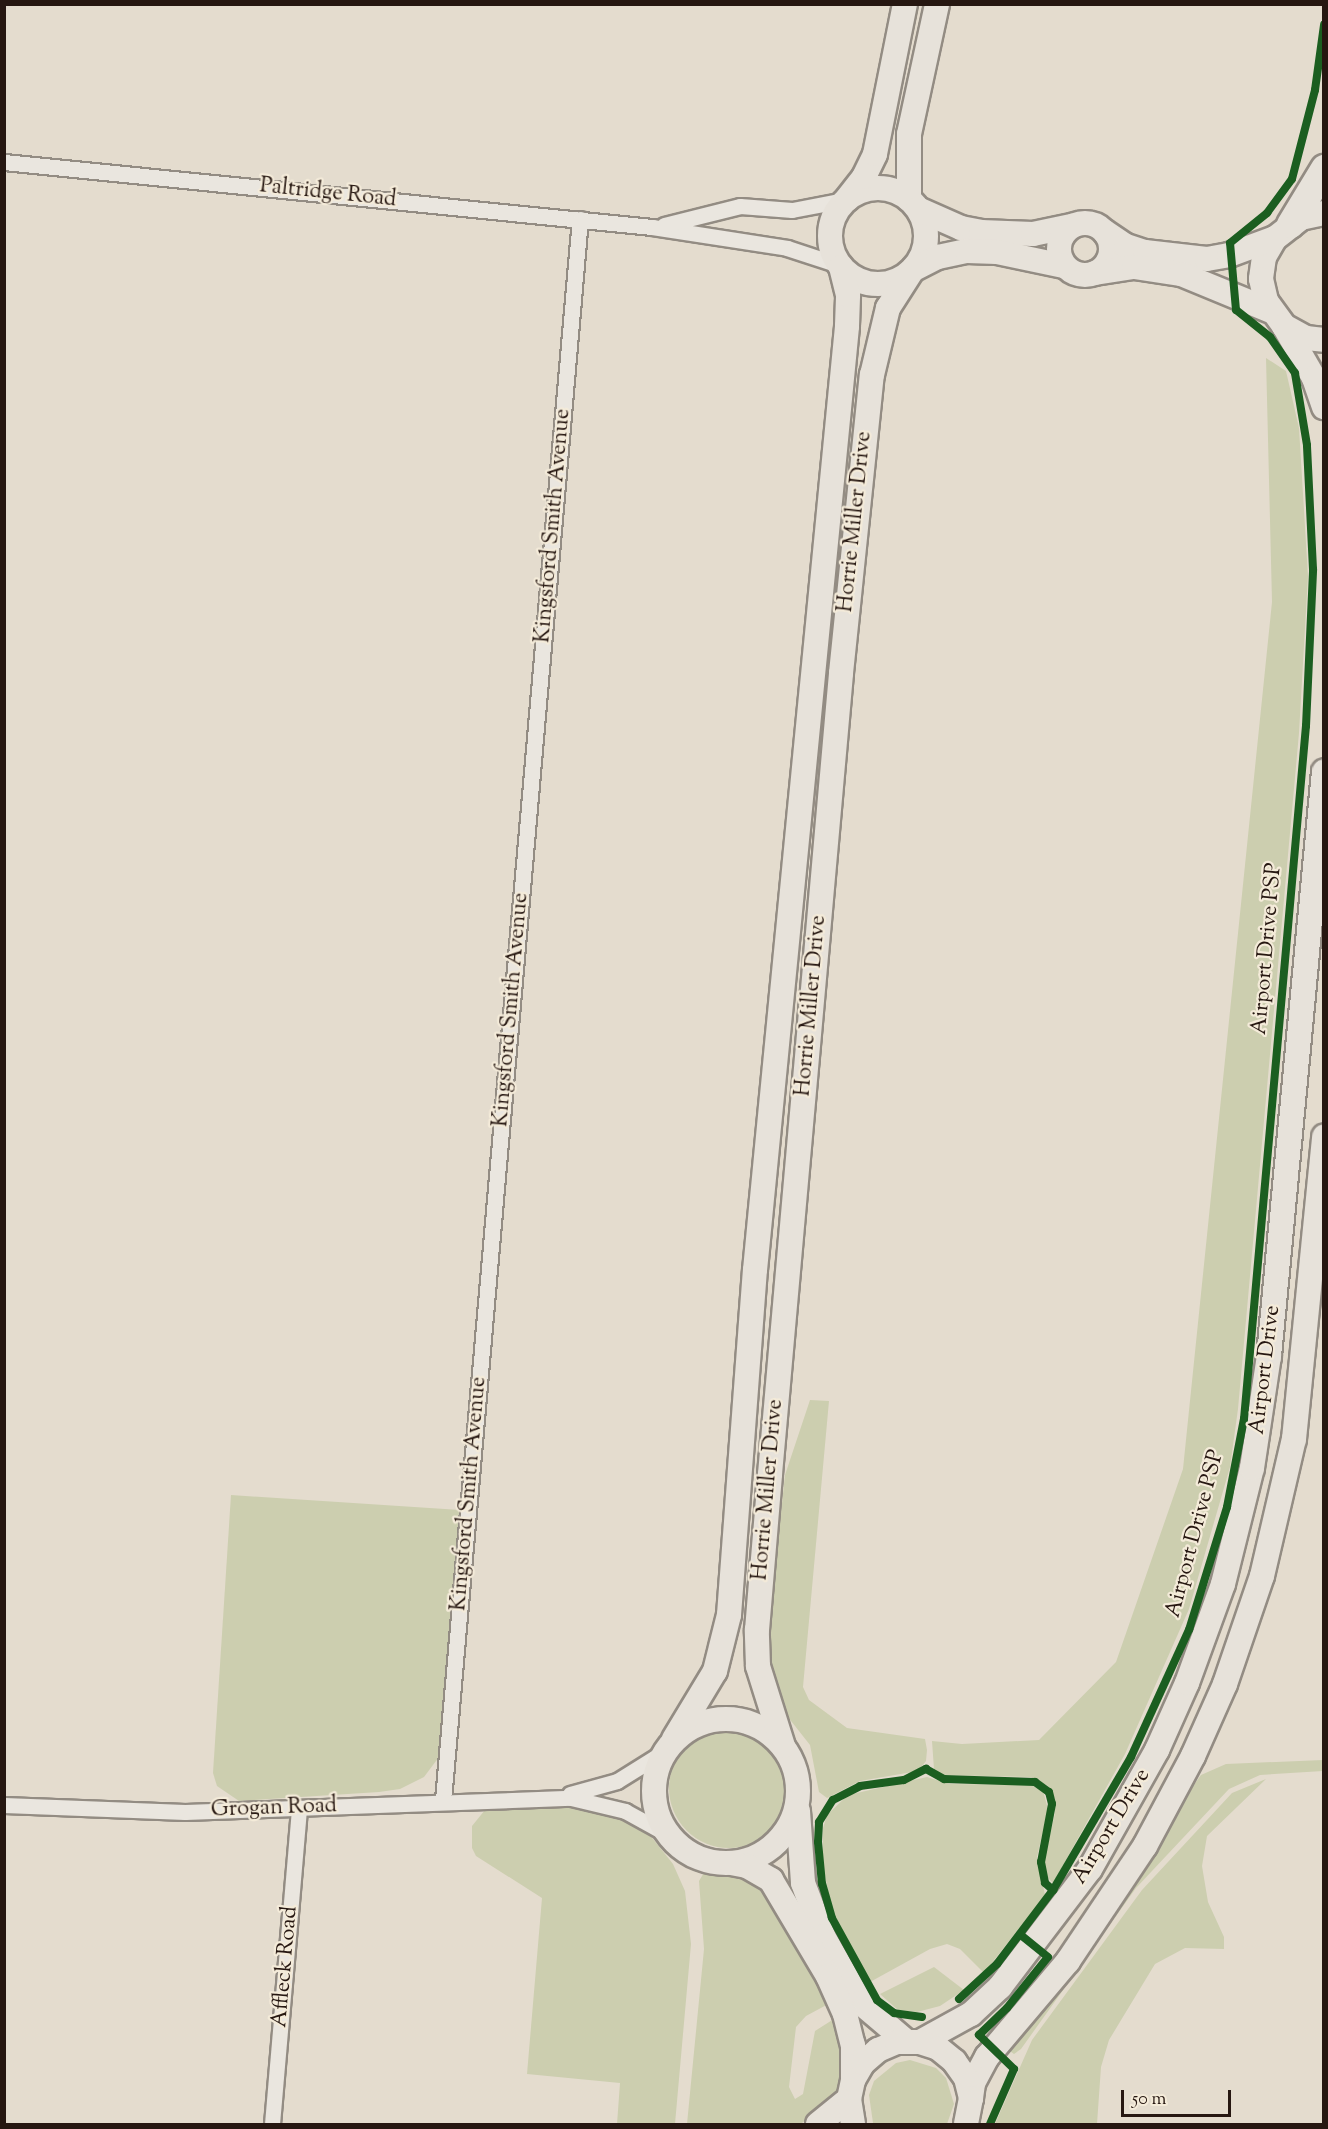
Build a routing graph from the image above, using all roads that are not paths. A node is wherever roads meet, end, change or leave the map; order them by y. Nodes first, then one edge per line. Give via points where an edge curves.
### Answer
1 (905, 4) edge
2 (937, 4) edge
3 (4, 162) edge
4 (1323, 168) edge
5 (846, 200) junction
6 (914, 204) junction
7 (1323, 213) edge
8 (580, 219) junction
9 (1071, 226) junction
10 (652, 227) junction
11 (1282, 231) junction
12 (1105, 232) junction
13 (840, 266) junction
14 (1064, 266) junction
15 (912, 271) junction
16 (1095, 273) junction
17 (1278, 318) junction
18 (1323, 340) edge
19 (1323, 407) edge
20 (1323, 772) edge
21 (1323, 1136) edge
22 (669, 1745) junction
23 (783, 1746) junction
24 (543, 1798) junction
25 (443, 1800) junction
26 (798, 1800) junction
27 (4, 1805) edge
28 (299, 1810) junction
29 (667, 1834) junction
30 (731, 1863) junction
31 (913, 2042) junction
32 (851, 2089) junction
33 (971, 2098) junction
34 (272, 2124) edge
35 (818, 2124) edge
36 (854, 2124) edge
37 (966, 2124) edge

1 - 5 main road via 875,154
2 - 6 main road via 909,134
3 - 8 street, Paltridge Road
4 - 11 highway
5 - 6 main road via 881,188
5 - 10 street, Paltridge Road via 792,210 734,207
5 - 13 main road via 831,225 832,248
6 - 9 main road via 961,228 981,232 1033,234
6 - 15 main road via 926,242
7 - 11 main road
8 - 10 street, Paltridge Road
8 - 25 street, Kingsford Smith Avenue
9 - 12 main road via 1085,222
9 - 14 main road via 1058,246
10 - 13 street, Paltridge Road via 787,248
11 - 12 main road via 1229,255 1207,259 1146,252 1126,246
11 - 17 main road via 1264,257 1261,279
12 - 16 main road via 1110,255
13 - 15 main road via 854,279 873,284 893,282
13 - 22 main road, Horrie Miller Drive via 848,295 847,326 755,1270 729,1615 715,1671
14 - 15 main road via 997,252 967,251 938,257
14 - 16 main road via 1080,275
15 - 23 main road, Horrie Miller Drive via 888,308 872,375 841,673 769,1485 757,1630 758,1666
16 - 17 main road via 1134,267 1181,274
17 - 18 main road via 1306,338
17 - 19 main road via 1314,378
20 - 31 main road, Airport Drive via 1269,1356 1251,1478 1223,1584 1187,1683 1157,1750 1090,1869 1000,1987 971,2014
21 - 33 main road, Airport Drive via 1294,1438 1262,1576 1229,1674 1193,1756 1145,1846 1068,1961 987,2057 973,2082
22 - 23 main road via 703,1722 737,1719 763,1728
22 - 24 street, Grogan Road via 604,1786
22 - 29 main road via 655,1775 654,1802
23 - 26 main road via 796,1772
24 - 25 street, Grogan Road
24 - 29 street, Grogan Road via 571,1798 615,1808
25 - 28 street, Grogan Road
26 - 30 main road via 786,1831 776,1843 763,1853
26 - 31 main road via 800,1865 815,1919 861,2003
27 - 28 street, Grogan Road via 144,1812
28 - 34 street, Affleck Road
29 - 30 main road via 690,1854
30 - 32 main road via 754,1869 771,1880 828,1976 845,2014 853,2045
31 - 32 main road, Airport Drive via 878,2050 863,2063
31 - 33 main road via 938,2048 954,2061 966,2078
32 - 35 main road
32 - 36 main road
33 - 37 main road, Airport Drive

